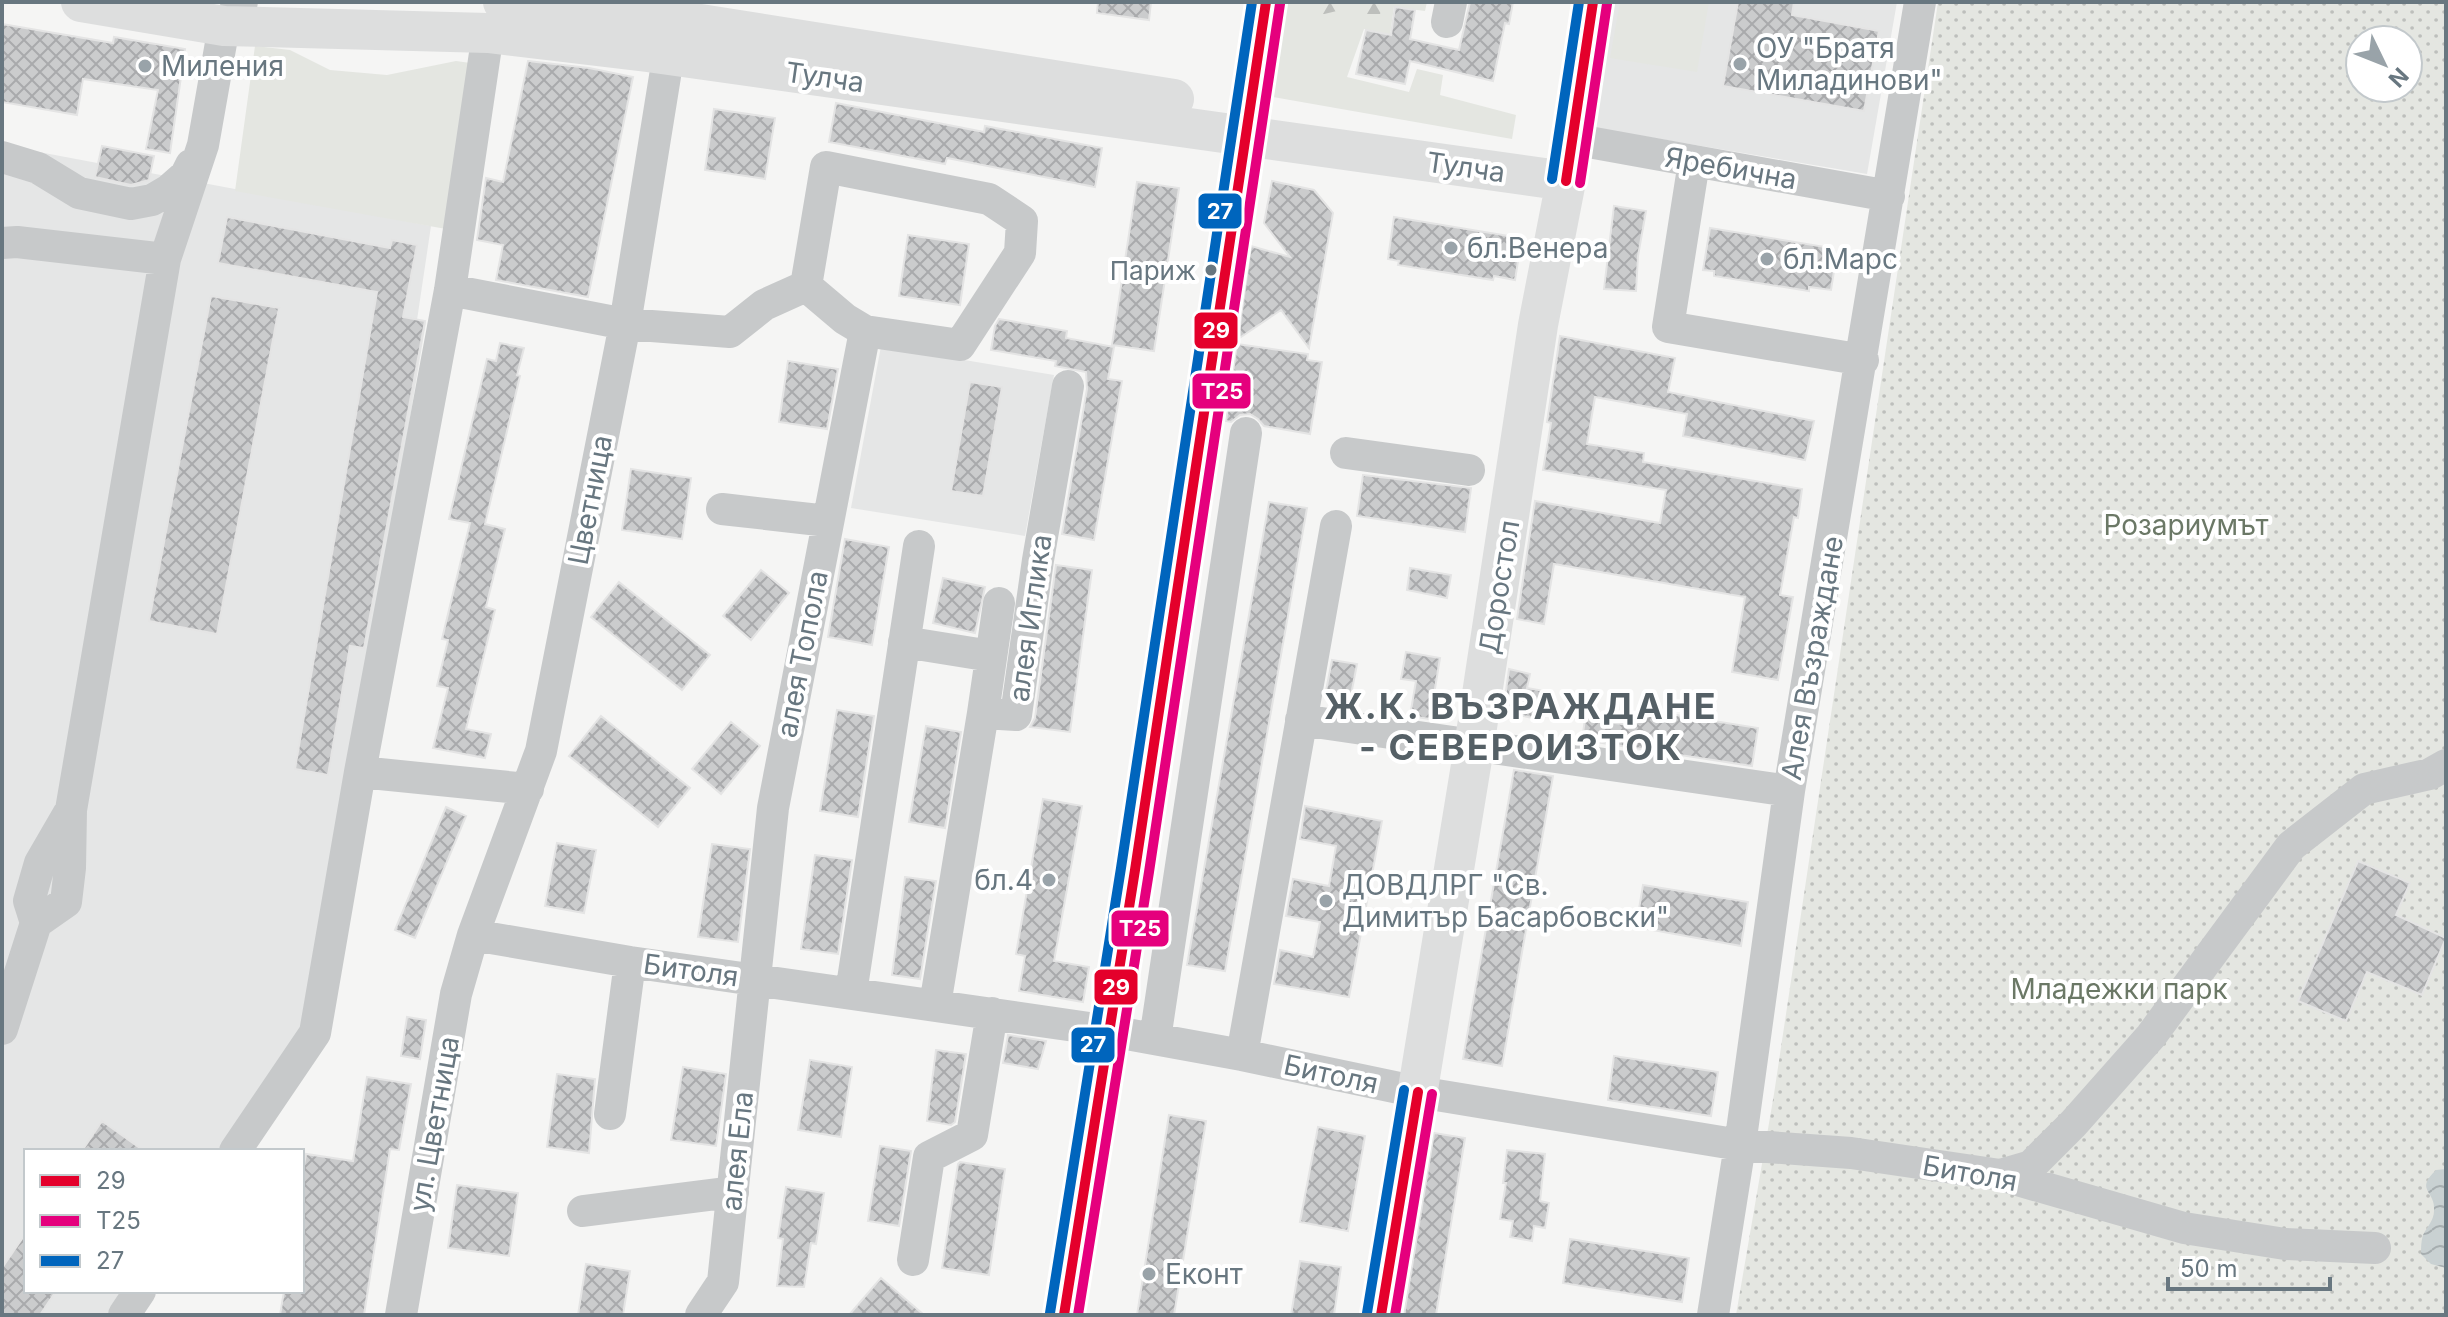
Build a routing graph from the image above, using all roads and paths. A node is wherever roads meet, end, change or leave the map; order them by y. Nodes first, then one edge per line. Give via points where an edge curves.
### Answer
1 (81, 2) edge
2 (1266, 2) edge
3 (1593, 2) edge
4 (1920, 2) edge
5 (219, 13) edge
6 (496, 18) edge
7 (674, 26) edge
8 (1245, 123) junction
9 (203, 145) junction
10 (2, 157) edge
11 (1569, 158) junction
12 (1694, 162) junction
13 (1889, 196) junction
14 (2, 243) edge
15 (165, 259) junction
16 (806, 286) junction
17 (450, 290) junction
18 (625, 324) junction
19 (865, 331) junction
20 (1863, 360) junction
21 (1068, 386) dead end
22 (1246, 433) dead end
23 (1346, 453) dead end
24 (1469, 470) dead end
25 (722, 509) dead end
26 (828, 521) junction
27 (1336, 526) dead end
28 (919, 546) dead end
29 (999, 603) dead end
30 (904, 642) junction
31 (991, 656) junction
32 (983, 713) junction
33 (1301, 720) junction
34 (1474, 747) junction
35 (2446, 765) edge
36 (360, 772) junction
37 (528, 789) junction
38 (1789, 791) junction
39 (473, 935) junction
40 (630, 962) junction
41 (756, 980) junction
42 (851, 993) junction
43 (935, 1005) junction
44 (992, 1013) junction
45 (2, 1029) edge
46 (1110, 1031) junction
47 (1155, 1039) junction
48 (1242, 1055) junction
49 (1418, 1092) junction
50 (610, 1114) dead end
51 (1740, 1145) junction
52 (236, 1149) edge
53 (2000, 1175) junction
54 (733, 1192) junction
55 (583, 1211) dead end
56 (2375, 1248) dead end
57 (913, 1260) dead end
58 (139, 1293) edge
59 (124, 1315) edge
60 (401, 1315) edge
61 (701, 1315) edge
62 (1064, 1315) edge
63 (1381, 1315) edge
64 (1713, 1315) edge

1 - 5 main road, Тулча
2 - 8 main road
3 - 11 main road, Доростол
4 - 13 street, Алея Възраждане
5 - 6 main road, Тулча
5 - 9 street
6 - 7 main road, Тулча
6 - 17 street
7 - 8 main road, Тулча
7 - 18 street, Цветница
8 - 11 main road, Тулча
8 - 46 main road
9 - 10 street via 186,175 169,190 131,204 79,193 38,168
9 - 15 street
11 - 12 street, Яребична
11 - 34 main road, Доростол via 1538,325
12 - 13 street, Яребична
12 - 20 street via 1668,327
13 - 20 street, Алея Възраждане
14 - 15 street
15 - 45 street via 71,810 66,902 36,923
16 - 18 street via 764,305 730,332
16 - 19 street
16 - 19 street via 826,167 989,199 1022,221 1020,253 960,345
17 - 18 street
17 - 36 street
18 - 37 street, Цветница via 541,751
19 - 26 street, алея Топола
20 - 38 street, Алея Възраждане
21 - 32 street, алея Иглика via 1016,715
22 - 47 street
23 - 24 street
25 - 26 street
26 - 41 street, алея Топола via 773,808
27 - 33 street
28 - 30 street
29 - 31 street
30 - 31 street
30 - 42 street
31 - 32 street
32 - 43 street, алея Иглика
33 - 34 street
33 - 48 street
34 - 38 street
34 - 49 main road, Доростол
35 - 53 street via 2430,774 2364,789 2291,846 2151,1036 2031,1166
36 - 37 street
36 - 52 street via 315,1033
37 - 39 street, Цветница
38 - 51 street, Алея Възраждане
39 - 40 street, Битоля
39 - 60 street, ул. Цветница via 456,994
40 - 41 street, Битоля
40 - 50 street
41 - 42 street, Битоля
41 - 54 street, алея Ела
42 - 43 street, Битоля
43 - 44 street, Битоля
44 - 46 street, Битоля
44 - 57 street via 972,1135 929,1157
46 - 47 street, Битоля
46 - 62 main road
47 - 48 street, Битоля
48 - 49 street, Битоля
49 - 51 street, Битоля
49 - 63 main road, Доростол
51 - 53 street, Битоля via 1851,1153
51 - 64 street, Алея Възраждане
53 - 56 street, Битоля via 2184,1228 2285,1244
54 - 55 street
54 - 61 street, алея Ела via 723,1282
58 - 59 street

